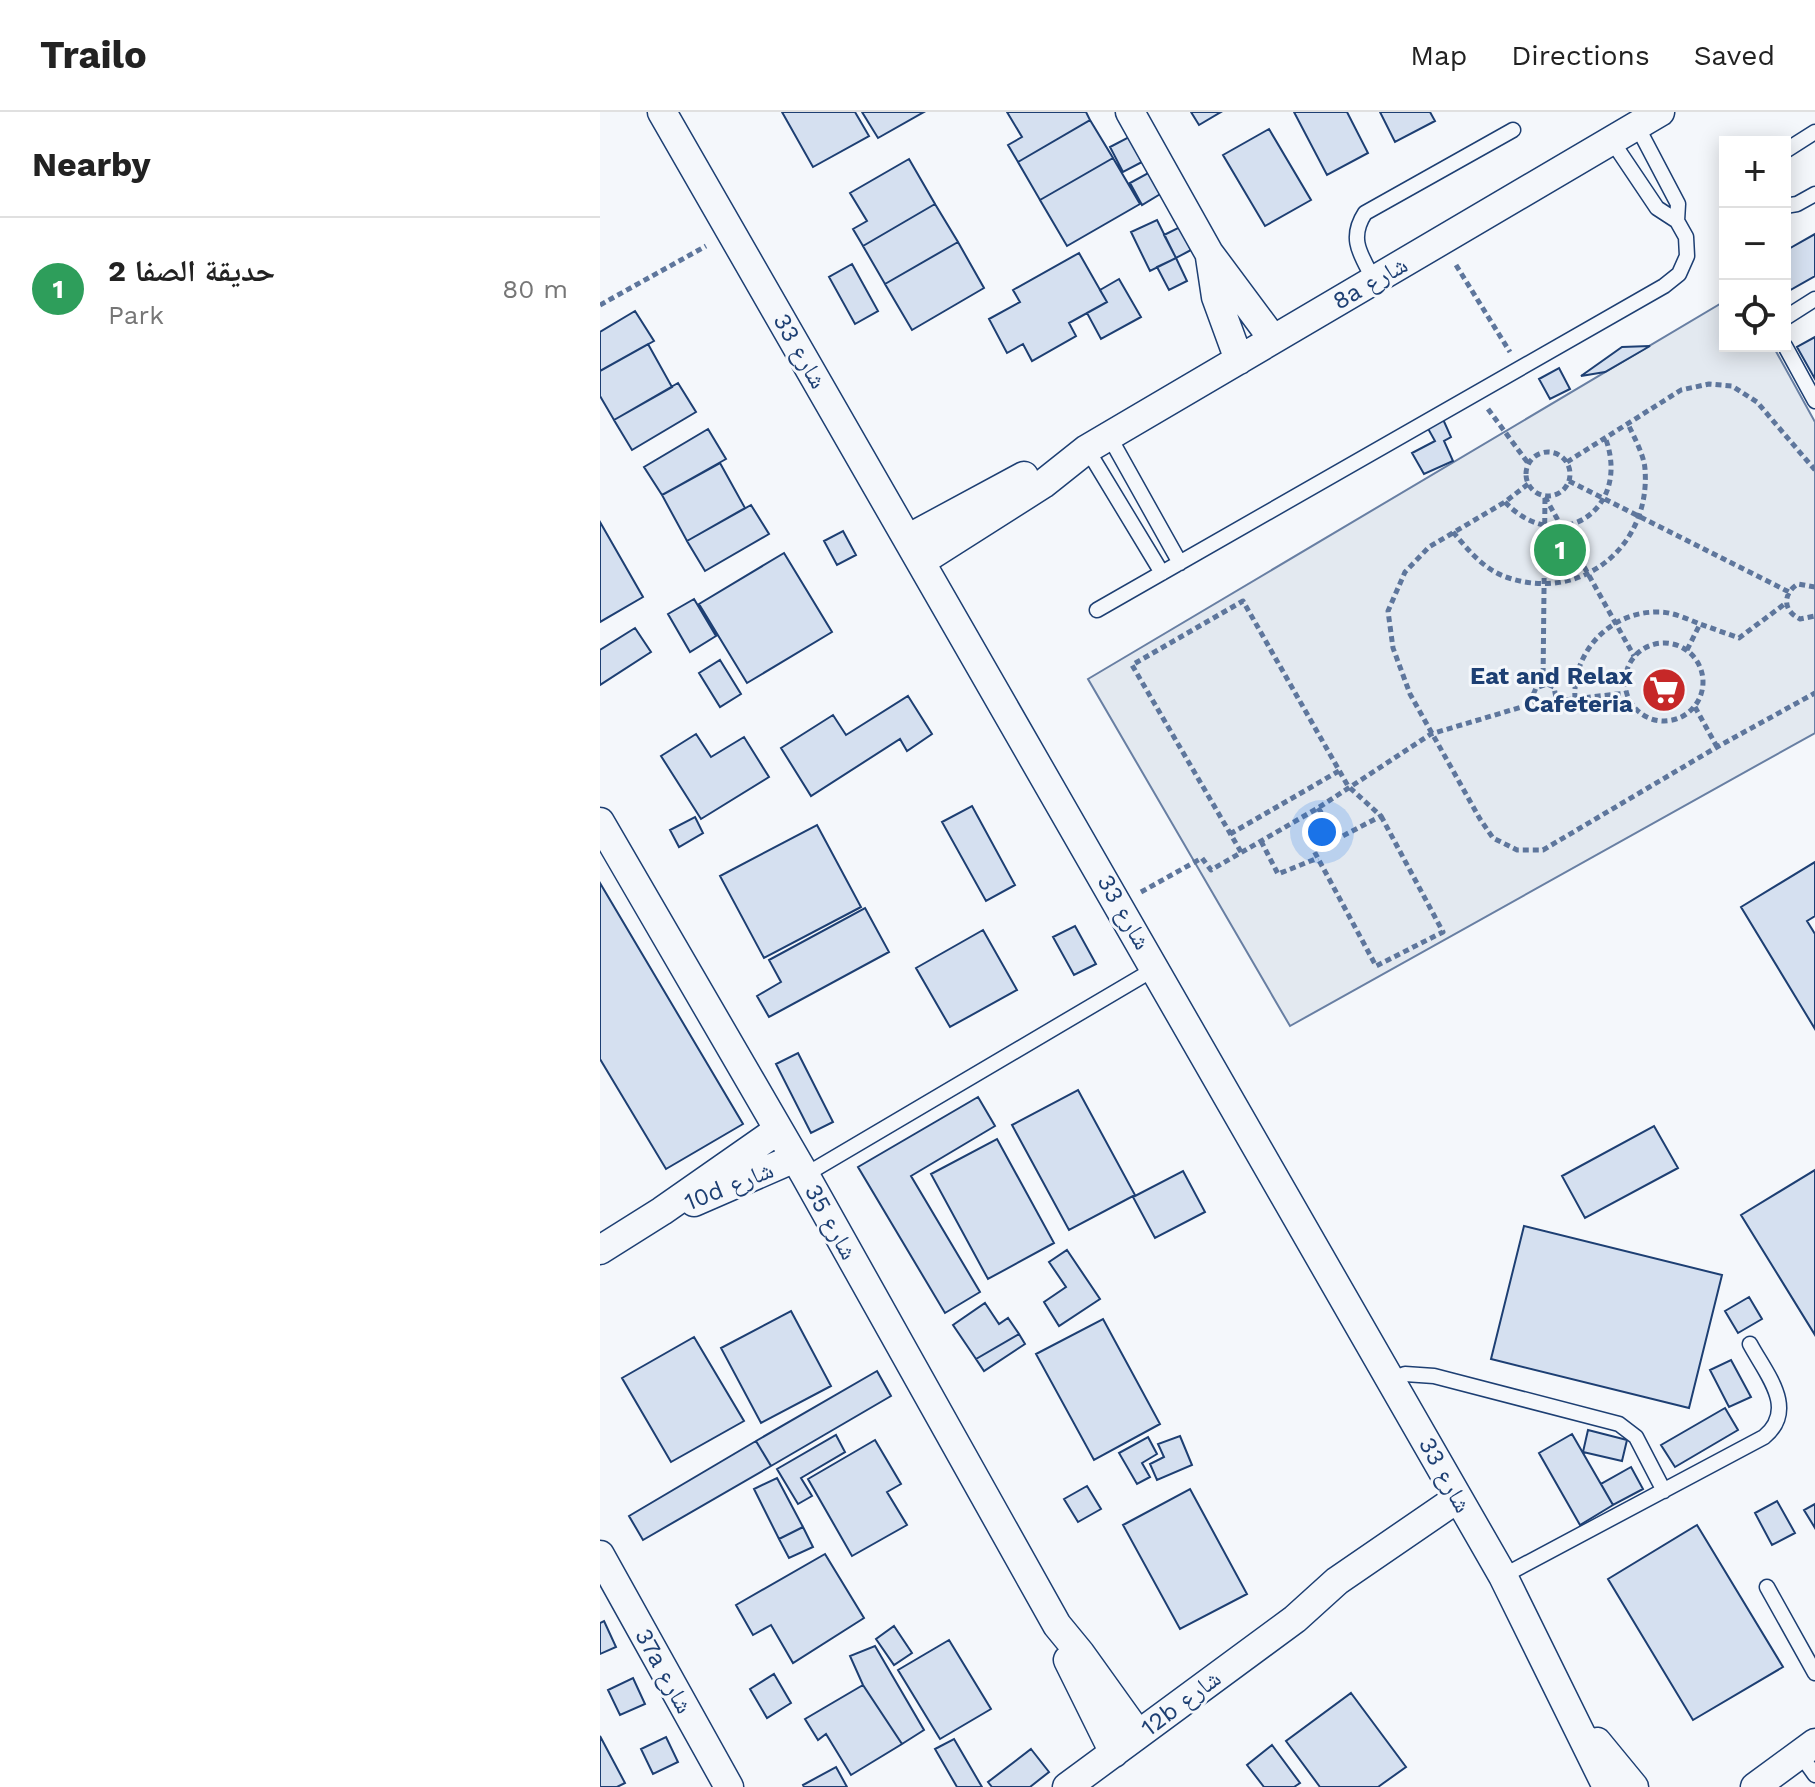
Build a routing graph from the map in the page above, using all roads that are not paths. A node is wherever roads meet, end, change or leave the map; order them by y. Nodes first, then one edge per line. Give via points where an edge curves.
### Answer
1 (662, 112) edge
2 (1130, 112) edge
3 (1648, 119) edge
4 (1513, 130) dead end
5 (1815, 132) edge
6 (1612, 141) junction
7 (1791, 147) edge
8 (1815, 194) edge
9 (1791, 205) edge
10 (1677, 221) junction
11 (1209, 253) junction
12 (1374, 280) junction
13 (1815, 299) edge
14 (1791, 312) edge
15 (1273, 339) junction
16 (1788, 352) edge
17 (1239, 360) junction
18 (1815, 401) edge
19 (1092, 446) junction
20 (916, 550) junction
21 (1180, 563) junction
22 (1162, 573) junction
23 (1097, 610) dead end
24 (600, 822) edge
25 (1156, 968) junction
26 (778, 1130) junction
27 (800, 1167) junction
28 (662, 1211) junction
29 (600, 1250) edge
30 (1750, 1344) dead end
31 (1392, 1379) junction
32 (1664, 1491) junction
33 (1463, 1507) junction
34 (600, 1555) edge
35 (1503, 1576) junction
36 (1767, 1587) dead end
37 (1057, 1625) junction
38 (1815, 1673) edge
39 (1575, 1718) junction
40 (1138, 1734) junction
41 (1114, 1753) junction
42 (1810, 1757) edge
43 (729, 1787) edge
44 (1067, 1787) edge
45 (1607, 1787) edge
46 (1634, 1787) edge
47 (1755, 1787) edge

1 - 20 street, شارع 33
2 - 11 street
3 - 6 street, 8a شارع
3 - 10 lane via 1678,204
4 - 12 lane via 1365,213 1356,241
5 - 7 lane
6 - 10 lane via 1657,208
6 - 12 street, 8a شارع
8 - 9 lane
10 - 21 lane via 1686,237 1687,256 1679,274 1664,286
11 - 15 street
11 - 17 street via 1216,297
12 - 15 street, 8a شارع
13 - 14 lane
15 - 17 street, 8a شارع
16 - 18 lane
17 - 19 street, 8a شارع
19 - 20 street, 8a شارع via 1037,470
19 - 21 lane
19 - 22 lane
20 - 25 street, شارع 33
21 - 22 lane
22 - 23 lane
24 - 26 street, شارع 35
25 - 27 lane
25 - 31 street, شارع 33
26 - 27 street, شارع 35
26 - 28 street, 10d شارع
27 - 28 street, 10d شارع
27 - 37 street, شارع 35
28 - 29 street, 10d شارع
30 - 32 lane via 1780,1405 1774,1429
31 - 32 lane via 1405,1374 1434,1376 1619,1424 1636,1437
31 - 33 street, شارع 33
32 - 35 lane
33 - 35 street, شارع 33
33 - 40 street, 12b شارع via 1337,1581 1295,1619
34 - 43 street, 37a شارع
35 - 39 street, شارع 33
36 - 38 lane
37 - 40 street, شارع 35
37 - 41 street, شارع 35
39 - 45 street, شارع 33
39 - 46 street, شارع 33
40 - 41 street, 12b شارع
41 - 44 street, 12b شارع
42 - 47 street

